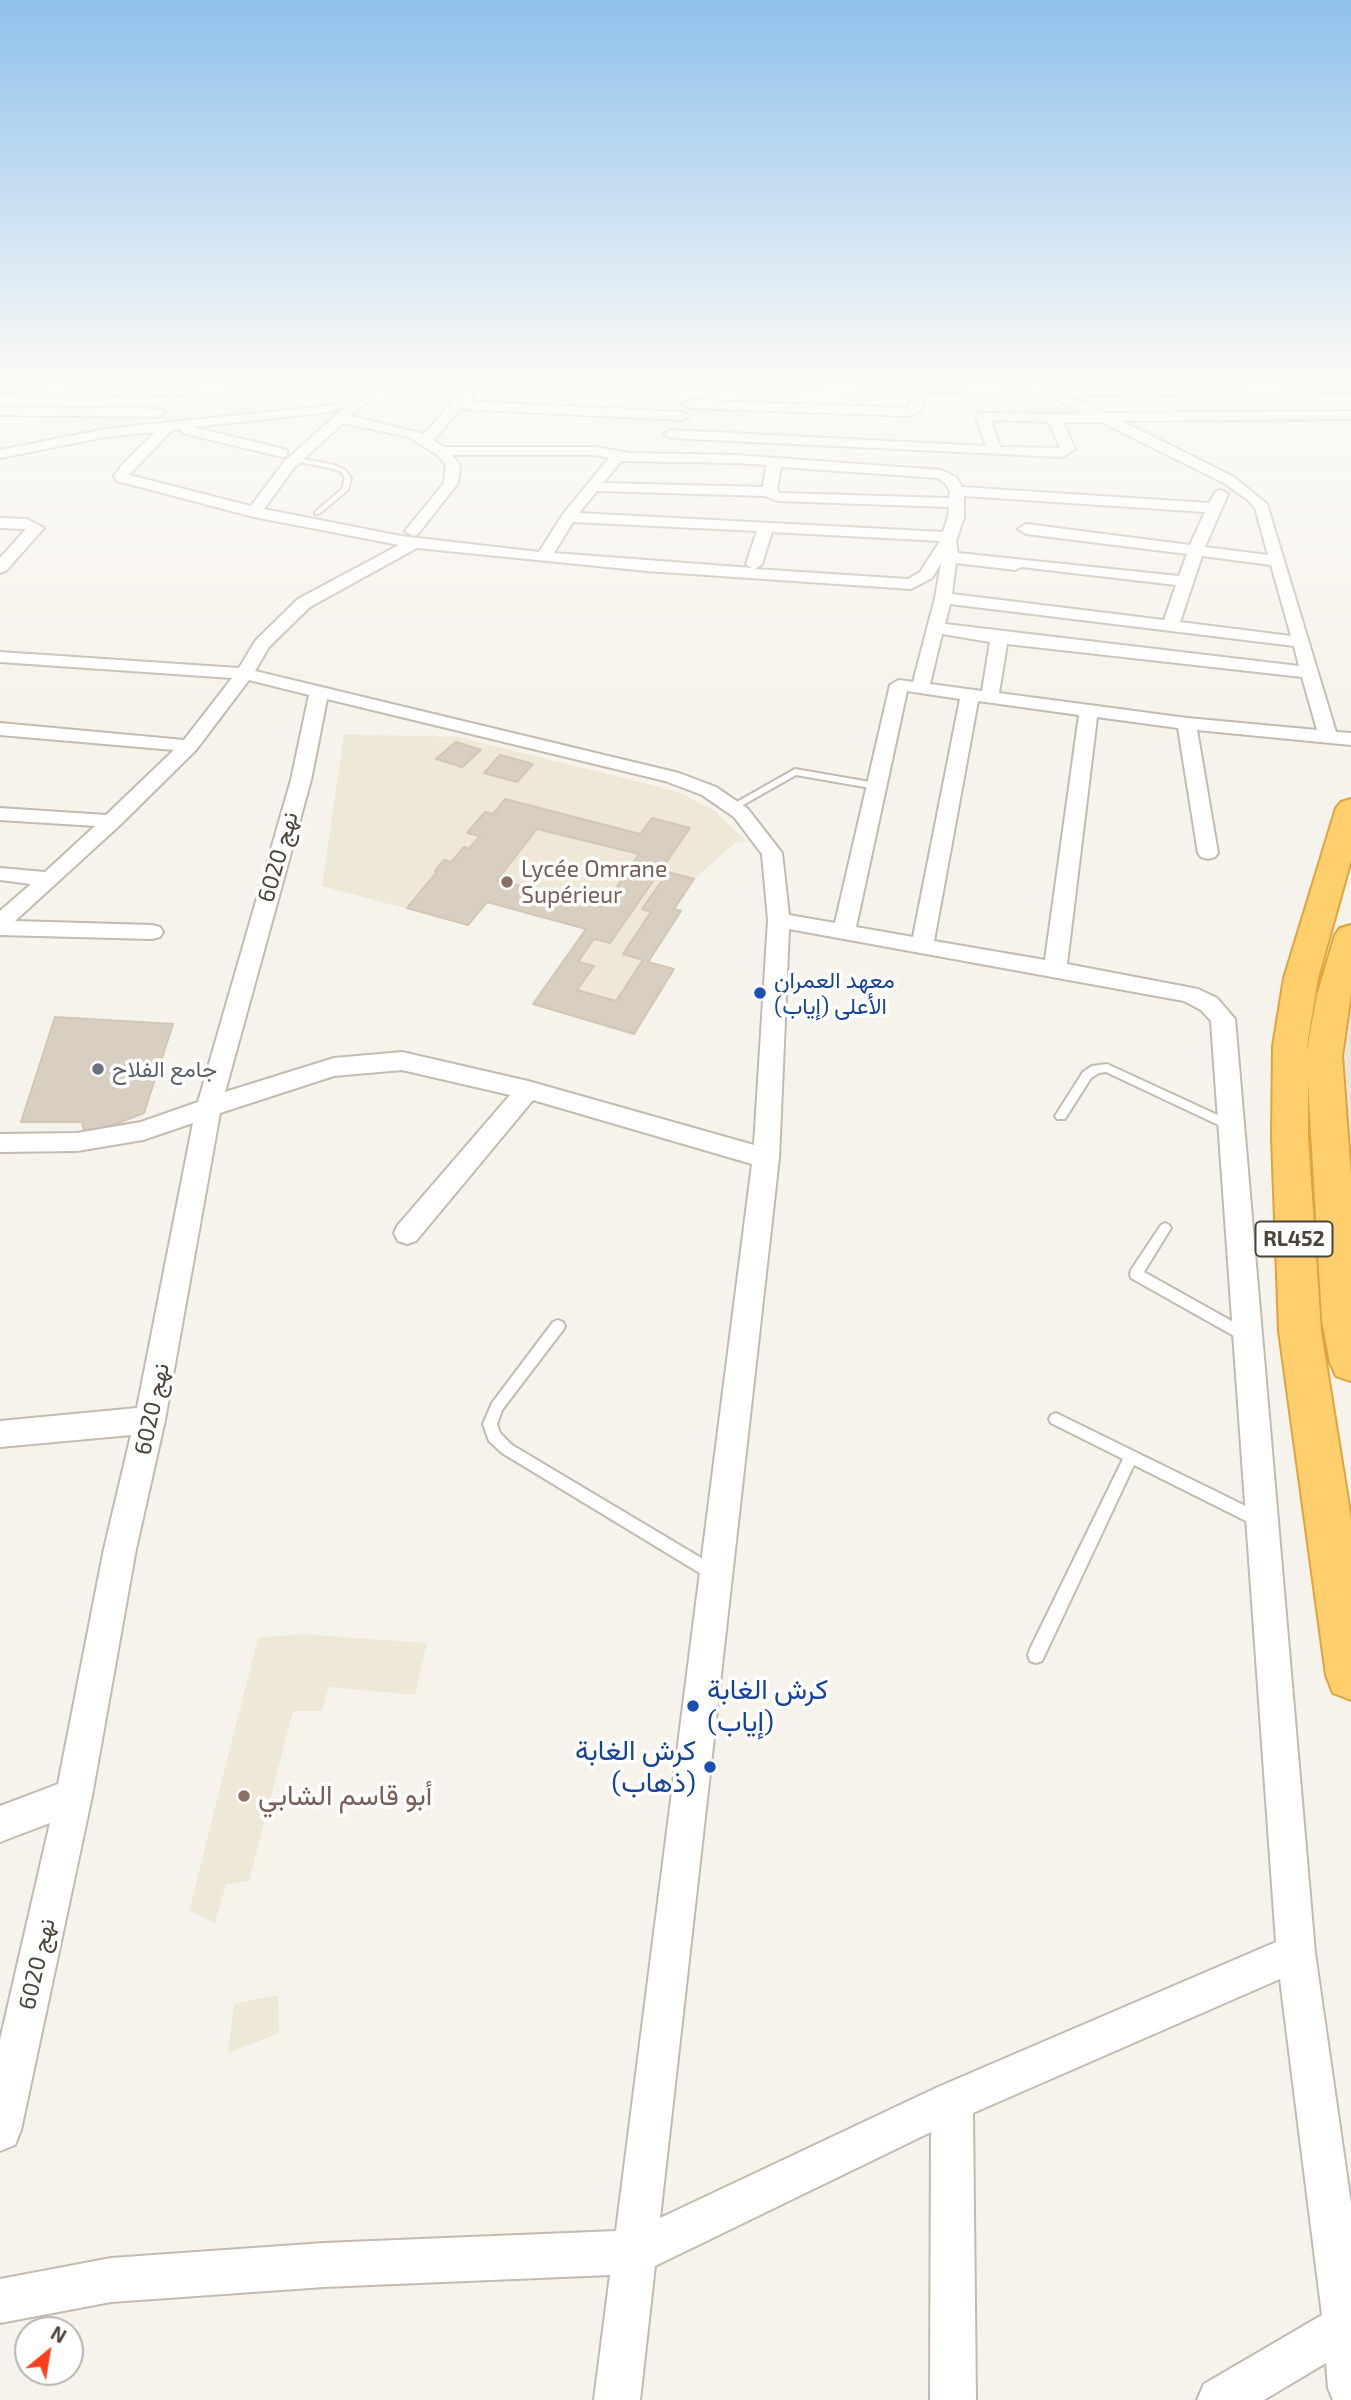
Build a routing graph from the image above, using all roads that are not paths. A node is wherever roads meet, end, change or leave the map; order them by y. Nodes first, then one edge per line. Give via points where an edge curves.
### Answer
1 (187, 489) edge
2 (268, 489) edge
3 (345, 489) edge
4 (448, 489) edge
5 (591, 489) edge
6 (664, 489) edge
7 (770, 489) edge
8 (953, 489) edge
9 (1224, 489) edge
10 (1242, 489) edge
11 (770, 492) junction
12 (1032, 495) junction
13 (957, 497) junction
14 (258, 506) junction
15 (1212, 508) junction
16 (317, 513) junction
17 (568, 517) junction
18 (0, 523) edge
19 (766, 527) junction
20 (414, 537) junction
21 (949, 545) junction
22 (1196, 550) junction
23 (546, 553) junction
24 (1277, 561) junction
25 (754, 564) junction
26 (1016, 566) junction
27 (0, 568) edge
28 (922, 580) junction
29 (1184, 581) junction
30 (943, 598) junction
31 (1171, 624) junction
32 (936, 628) junction
33 (999, 638) junction
34 (1300, 642) junction
35 (3, 661) edge
36 (1310, 673) junction
37 (245, 674) junction
38 (921, 686) junction
39 (319, 692) junction
40 (980, 695) junction
41 (1089, 712) junction
42 (1187, 724) junction
43 (0, 729) edge
44 (1328, 736) junction
45 (1351, 738) edge
46 (189, 746) junction
47 (876, 786) junction
48 (733, 807) junction
49 (1351, 808) edge
50 (0, 814) edge
51 (113, 821) junction
52 (1208, 853) dead end
53 (0, 874) edge
54 (48, 879) junction
55 (779, 920) junction
56 (0, 925) edge
57 (152, 932) dead end
58 (844, 932) junction
59 (1351, 935) edge
60 (922, 946) junction
61 (1055, 970) junction
62 (1342, 998) edge
63 (528, 1090) junction
64 (208, 1110) junction
65 (1062, 1116) dead end
66 (1231, 1126) junction
67 (0, 1143) edge
68 (1340, 1143) edge
69 (766, 1158) junction
70 (1165, 1228) dead end
71 (407, 1233) dead end
72 (1347, 1320) edge
73 (558, 1326) dead end
74 (1248, 1337) junction
75 (1351, 1363) edge
76 (1056, 1419) dead end
77 (150, 1420) junction
78 (0, 1434) edge
79 (1130, 1457) junction
80 (1262, 1522) junction
81 (716, 1575) junction
82 (1036, 1656) dead end
83 (1351, 1675) edge
84 (74, 1796) junction
85 (0, 1824) edge
86 (1296, 1952) junction
87 (952, 2101) junction
88 (0, 2130) edge
89 (636, 2252) junction
90 (0, 2301) edge
91 (1346, 2326) junction
92 (1351, 2388) edge
93 (617, 2400) edge
94 (953, 2400) edge
95 (1220, 2400) edge

1 - 14 street
2 - 14 street
3 - 16 lane
4 - 20 street
5 - 17 street
6 - 11 street
7 - 11 street
8 - 13 street
9 - 15 street
10 - 24 street via 1262,506
11 - 13 street via 778,496
12 - 13 street
12 - 15 street
12 - 26 street
13 - 21 street
14 - 16 street
14 - 20 street
15 - 22 street
16 - 20 street
17 - 19 street
17 - 23 street
18 - 27 street via 36,528
19 - 21 street
19 - 25 street
20 - 23 street
20 - 37 street via 304,603 262,644
21 - 26 street
21 - 28 street
21 - 30 street
22 - 24 street
22 - 26 street
22 - 29 street
23 - 25 street
23 - 28 street via 858,582 911,584
24 - 34 street
25 - 28 street via 909,575
26 - 29 street
26 - 30 street
26 - 31 street
29 - 31 street
30 - 32 street
31 - 34 street
32 - 33 street
32 - 38 street
33 - 36 street
33 - 40 street
34 - 36 street
35 - 37 street
36 - 44 street
37 - 39 street
37 - 46 street
38 - 40 street
38 - 47 street via 897,686
39 - 48 street via 672,777 709,791
39 - 64 street, نهج 6020 via 300,780
40 - 41 street
40 - 60 street
41 - 42 street
41 - 61 street
42 - 44 street
42 - 52 street
43 - 46 street
44 - 45 street
46 - 51 street
47 - 48 lane via 795,772
47 - 58 street
48 - 55 street via 772,853
49 - 83 highway, RL452 via 1301,978 1290,1046 1300,1331
50 - 51 street
51 - 54 street
53 - 54 street
54 - 56 street
55 - 58 street
55 - 69 street
56 - 57 street
58 - 60 street
59 - 62 highway, RL452
60 - 61 street
61 - 66 street via 1191,994 1209,1004 1223,1019
62 - 68 highway, RL452 via 1324,1056
63 - 64 street via 402,1061 334,1067
63 - 69 street
63 - 71 street
64 - 67 street via 100,1140
64 - 77 street, نهج 6020
65 - 66 lane via 1087,1075 1107,1068
66 - 74 street
68 - 72 highway, RL452
69 - 81 street
70 - 74 lane via 1136,1274
72 - 75 highway, RL452
73 - 81 lane via 497,1407 490,1424 494,1437
74 - 80 street
76 - 79 lane
77 - 78 street
77 - 84 street, نهج 6020 via 120,1549
79 - 80 lane
79 - 82 lane
80 - 86 street
81 - 89 street
84 - 85 street
84 - 88 street, نهج 6020
86 - 87 street
86 - 91 street
87 - 89 street
87 - 94 street
89 - 90 street via 324,2264 124,2279
89 - 93 street
91 - 92 street
91 - 95 street

